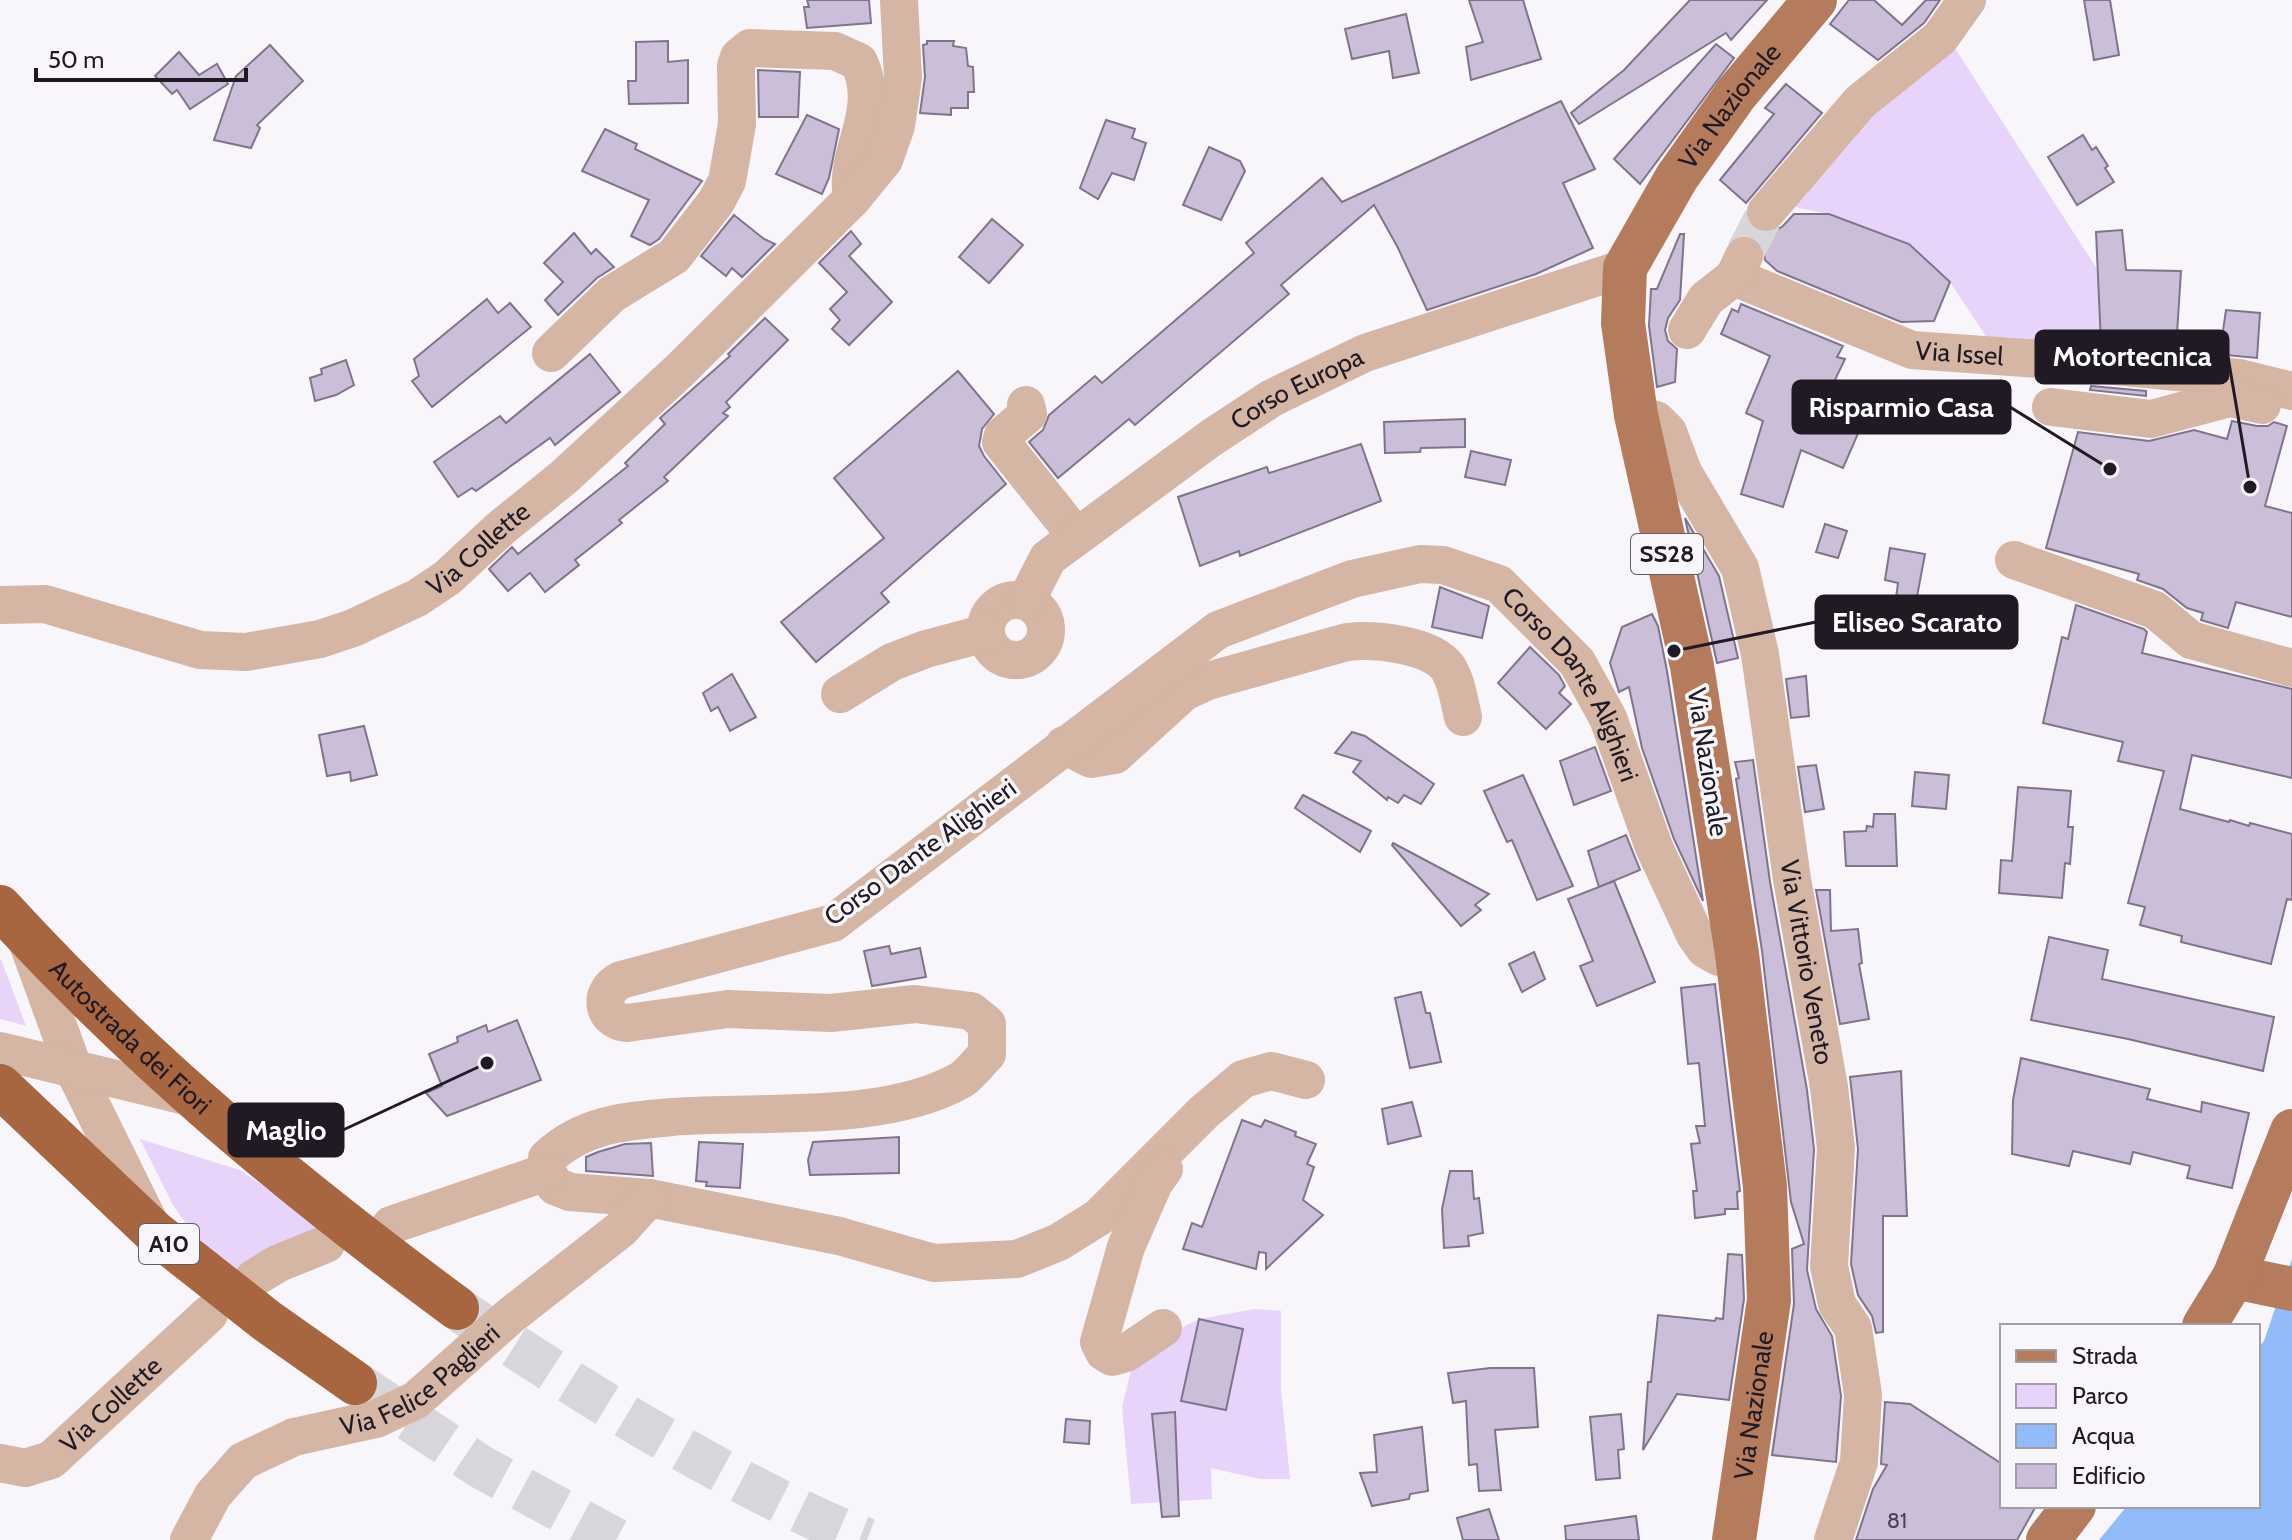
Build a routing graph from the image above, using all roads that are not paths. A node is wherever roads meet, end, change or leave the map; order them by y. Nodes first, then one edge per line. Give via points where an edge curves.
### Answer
1 (899, 0) edge
2 (1815, 0) edge
3 (1967, 0) edge
4 (852, 199) junction
5 (1766, 212) tunnel mouth
6 (1625, 268) junction
7 (1687, 330) dead end
8 (551, 353) dead end
9 (2292, 391) edge
10 (1026, 405) dead end
11 (2051, 407) dead end
12 (2292, 412) edge
13 (1636, 415) junction
14 (1076, 536) junction
15 (2014, 560) dead end
16 (1026, 601) junction
17 (0, 605) edge
18 (986, 633) junction
19 (2292, 668) edge
20 (840, 694) dead end
21 (1463, 717) dead end
22 (1064, 745) junction
23 (13, 921) edge
24 (1737, 954) junction
25 (0, 1051) edge
26 (74, 1070) junction
27 (1306, 1080) dead end
28 (0, 1086) edge
29 (190, 1097) junction
30 (1204, 1112) junction
31 (2292, 1131) edge
32 (547, 1172) junction
33 (649, 1198) junction
34 (391, 1225) dead end
35 (154, 1232) junction
36 (326, 1244) dead end
37 (254, 1278) dead end
38 (2265, 1283) edge
39 (457, 1308) tunnel mouth
40 (209, 1314) dead end
41 (2207, 1324) edge
42 (1163, 1328) dead end
43 (355, 1383) tunnel mouth
44 (0, 1463) edge
45 (2072, 1508) edge
46 (189, 1540) edge
47 (1734, 1540) edge
48 (1833, 1540) edge
49 (2048, 1540) edge

1 - 4 street, Via Collette via 903,78 896,126 884,160
2 - 6 main road, Via Nazionale / SS28 via 1736,94 1677,177
3 - 5 street via 1940,38 1860,102
4 - 8 street via 849,182 865,124 867,94 859,62 835,51 750,48 736,66 737,124 727,181 716,202 674,256 612,294
4 - 17 street, Via Collette via 564,477 447,578 386,615 320,639 246,652 200,650 45,604
6 - 13 main road, Via Nazionale / SS28 via 1623,323
6 - 14 street, Corso Europa via 1365,353 1285,392 1211,438
7 - 9 street, Via Issel via 1706,299 1740,265 1912,350 2239,378
10 - 14 street via 1028,414 1001,442
11 - 12 street via 2151,419 2230,398
13 - 24 main road, Via Nazionale / SS28 via 1692,666
13 - 48 street, Via Vittorio Veneto via 1656,420 1668,432 1683,472 1740,568 1760,654 1836,1148 1829,1260 1837,1304 1853,1328 1863,1395 1859,1462
14 - 16 street, Corso Europa via 1048,558
15 - 19 street via 2155,610 2191,640
16 - 18 street via 997,606
16 - 18 street via 1046,623 1039,651 1021,661 1002,657
18 - 20 street via 892,662
21 - 22 street via 1443,661 1369,639 1196,686 1115,755 1091,759
22 - 24 street, Corso Dante Alighieri via 1218,630 1352,579 1420,564 1443,565 1499,584 1577,662 1608,718 1654,847 1695,935 1719,957
22 - 32 street, Corso Dante Alighieri via 833,923 621,980 606,994 609,1015 620,1023 728,1009 831,1013 915,1004 971,1011 987,1024 987,1054 963,1079 908,1102 625,1121 564,1142 547,1158
23 - 26 street
23 - 29 highway, Autostrada dei Fiori
24 - 47 main road, Via Nazionale / SS28 via 1765,1186 1769,1300
25 - 26 street
26 - 29 street
26 - 35 street
27 - 30 street via 1271,1071 1243,1079
28 - 35 highway, A10
29 - 39 highway, Autostrada dei Fiori via 293,1184
30 - 33 street via 1099,1217 1059,1242 1017,1259 934,1263 839,1236
30 - 42 street via 1154,1183 1126,1247 1099,1342 1112,1357
31 - 38 main road
32 - 33 street via 555,1186 570,1192
32 - 34 street
33 - 46 street, Via Felice Paglieri via 621,1229 510,1316 416,1400 376,1419 294,1437 243,1461 213,1495
35 - 43 highway, A10
36 - 37 street
38 - 41 main road
40 - 44 street, Via Collette via 51,1460 25,1468
45 - 49 main road

